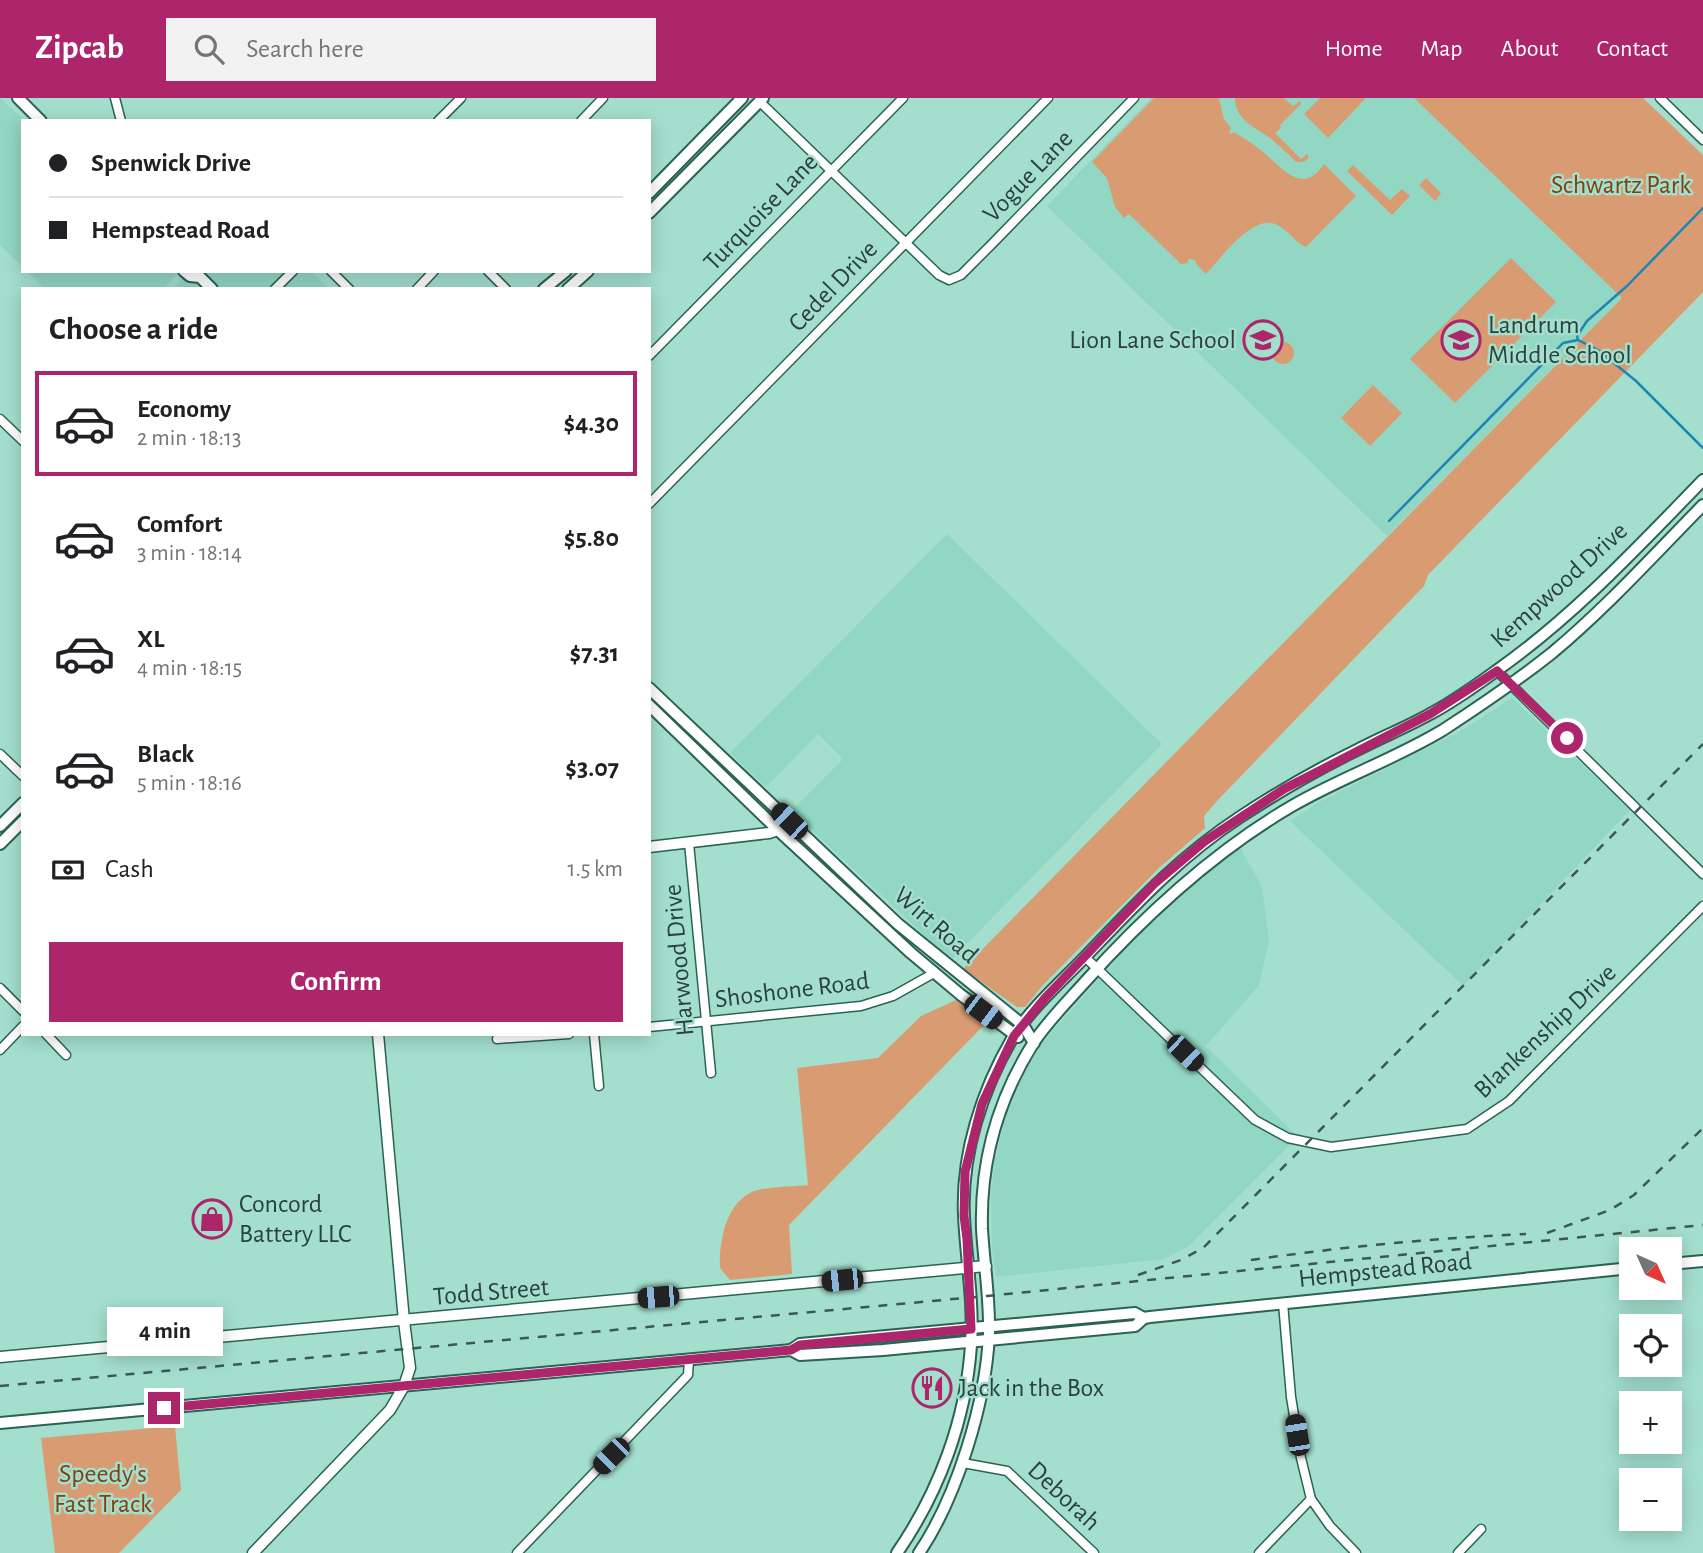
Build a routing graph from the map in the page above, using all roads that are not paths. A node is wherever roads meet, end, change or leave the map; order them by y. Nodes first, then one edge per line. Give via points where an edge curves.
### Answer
1 (18, 98) edge
2 (115, 98) edge
3 (461, 98) edge
4 (603, 98) edge
5 (742, 98) edge
6 (903, 98) edge
7 (1048, 98) edge
8 (1134, 98) edge
9 (1660, 98) edge
10 (758, 99) edge
11 (39, 119) edge
12 (120, 119) edge
13 (440, 119) edge
14 (583, 119) edge
15 (1703, 140) edge
16 (831, 170) junction
17 (651, 191) edge
18 (651, 211) edge
19 (906, 242) junction
20 (291, 273) edge
21 (333, 273) edge
22 (432, 273) edge
23 (490, 273) edge
24 (564, 273) edge
25 (586, 273) edge
26 (277, 287) edge
27 (347, 287) edge
28 (419, 287) edge
29 (504, 287) edge
30 (546, 287) edge
31 (570, 287) edge
32 (651, 354) edge
33 (0, 419) edge
34 (21, 439) edge
35 (1703, 480) edge
36 (651, 502) edge
37 (1703, 505) edge
38 (1622, 562) junction
39 (1635, 575) junction
40 (1497, 671) junction
41 (1509, 683) junction
42 (651, 690) edge
43 (651, 707) edge
44 (0, 754) edge
45 (21, 774) edge
46 (21, 805) edge
47 (789, 821) junction
48 (21, 823) edge
49 (0, 826) edge
50 (778, 830) junction
51 (689, 843) junction
52 (0, 844) edge
53 (651, 847) edge
54 (1703, 874) edge
55 (1703, 906) edge
56 (1085, 957) junction
57 (1097, 968) junction
58 (934, 974) junction
59 (0, 989) edge
60 (21, 1009) edge
61 (706, 1021) junction
62 (1023, 1025) junction
63 (651, 1027) edge
64 (21, 1028) edge
65 (48, 1036) edge
66 (378, 1036) edge
67 (540, 1036) edge
68 (594, 1036) edge
69 (1014, 1036) junction
70 (497, 1039) dead end
71 (1034, 1043) junction
72 (0, 1049) edge
73 (66, 1055) dead end
74 (711, 1073) dead end
75 (599, 1086) dead end
76 (970, 1152) junction
77 (988, 1155) junction
78 (1703, 1261) edge
79 (1682, 1263) edge
80 (986, 1266) junction
81 (968, 1268) junction
82 (1619, 1269) edge
83 (1283, 1303) junction
84 (1144, 1318) junction
85 (404, 1321) junction
86 (989, 1327) junction
87 (971, 1329) junction
88 (989, 1340) junction
89 (972, 1342) junction
90 (791, 1350) junction
91 (0, 1357) edge
92 (689, 1360) junction
93 (404, 1386) junction
94 (0, 1423) edge
95 (962, 1462) junction
96 (1311, 1499) junction
97 (1481, 1529) dead end
98 (253, 1553) edge
99 (517, 1553) edge
100 (897, 1553) edge
101 (919, 1553) edge
102 (1094, 1553) edge
103 (1259, 1553) edge
104 (1356, 1553) edge
105 (1458, 1553) edge

1 - 11 main road
2 - 12 street
3 - 13 street
4 - 14 street
5 - 17 main road
6 - 16 street, Turquoise Lane
7 - 19 street, Cedel Drive
8 - 19 street, Vogue Lane via 961,275 949,281
9 - 15 street
10 - 16 street
10 - 18 main road
16 - 19 street
16 - 32 street, Turquoise Lane
19 - 36 street, Cedel Drive
20 - 26 street
21 - 27 street
22 - 28 street
23 - 29 street
24 - 30 main road
25 - 31 main road
33 - 34 street
35 - 38 main road, Kempwood Drive
37 - 39 main road, Kempwood Drive
38 - 39 main road
38 - 40 main road, Kempwood Drive via 1545,634
39 - 41 main road, Kempwood Drive via 1551,653
40 - 41 street
40 - 56 main road, Kempwood Drive via 1430,714 1238,817 1155,883
41 - 54 street
41 - 57 main road, Kempwood Drive via 1440,731 1293,805 1251,832 1167,898
42 - 47 main road, Wirt Road
43 - 50 main road, Wirt Road
44 - 45 street
46 - 49 main road
47 - 50 street
47 - 62 main road, Wirt Road via 919,943
48 - 52 main road
50 - 51 street
50 - 58 main road, Wirt Road
51 - 53 street
51 - 61 street, Harwood Drive
55 - 57 street, Blankenship Drive via 1510,1101 1467,1129 1331,1147 1288,1138 1255,1120
56 - 57 street, Blankenship Drive
56 - 62 main road, Kempwood Drive
57 - 71 main road, Kempwood Drive
58 - 61 street, Shoshone Road via 861,1006
58 - 69 main road, Wirt Road
59 - 60 street
61 - 63 street, Shoshone Road
61 - 74 street, Harwood Drive
62 - 69 main road, Kempwood Drive
62 - 71 main road, Wirt Road
64 - 72 street
65 - 73 street
66 - 85 street
67 - 70 street
68 - 75 street
69 - 71 main road, Wirt Road
69 - 76 main road, Kempwood Drive via 982,1104
71 - 77 main road, Kempwood Drive via 1002,1102
76 - 77 main road
76 - 81 main road, Kempwood Drive via 964,1216
77 - 80 main road, Kempwood Drive via 982,1228
78 - 79 main road
80 - 81 street, Todd Street
80 - 86 main road, Kempwood Drive
81 - 85 street, Todd Street
81 - 87 main road, Kempwood Drive
82 - 83 main road, Hempstead Road
83 - 84 main road, Hempstead Road
83 - 96 street via 1291,1397
84 - 86 main road, Hempstead Road via 1135,1313
84 - 88 main road, Hempstead Road via 1135,1326
85 - 91 street, Todd Street
85 - 93 street via 410,1368
86 - 87 main road, Hempstead Road
86 - 88 main road, Kempwood Drive
87 - 89 main road, Kempwood Drive
87 - 90 main road, Hempstead Road via 800,1345
88 - 89 main road, Hempstead Road
88 - 95 main road, Kempwood Drive via 982,1390
89 - 90 main road, Hempstead Road via 800,1355
89 - 100 main road, Kempwood Drive via 949,1454 929,1502
90 - 92 main road, Hempstead Road
92 - 93 main road, Hempstead Road
92 - 99 street via 688,1375
93 - 94 main road, Hempstead Road
93 - 98 street via 390,1410
95 - 101 main road, Kempwood Drive via 946,1509
95 - 102 street, Deborah via 1007,1471
96 - 103 street
96 - 104 street
97 - 105 street

